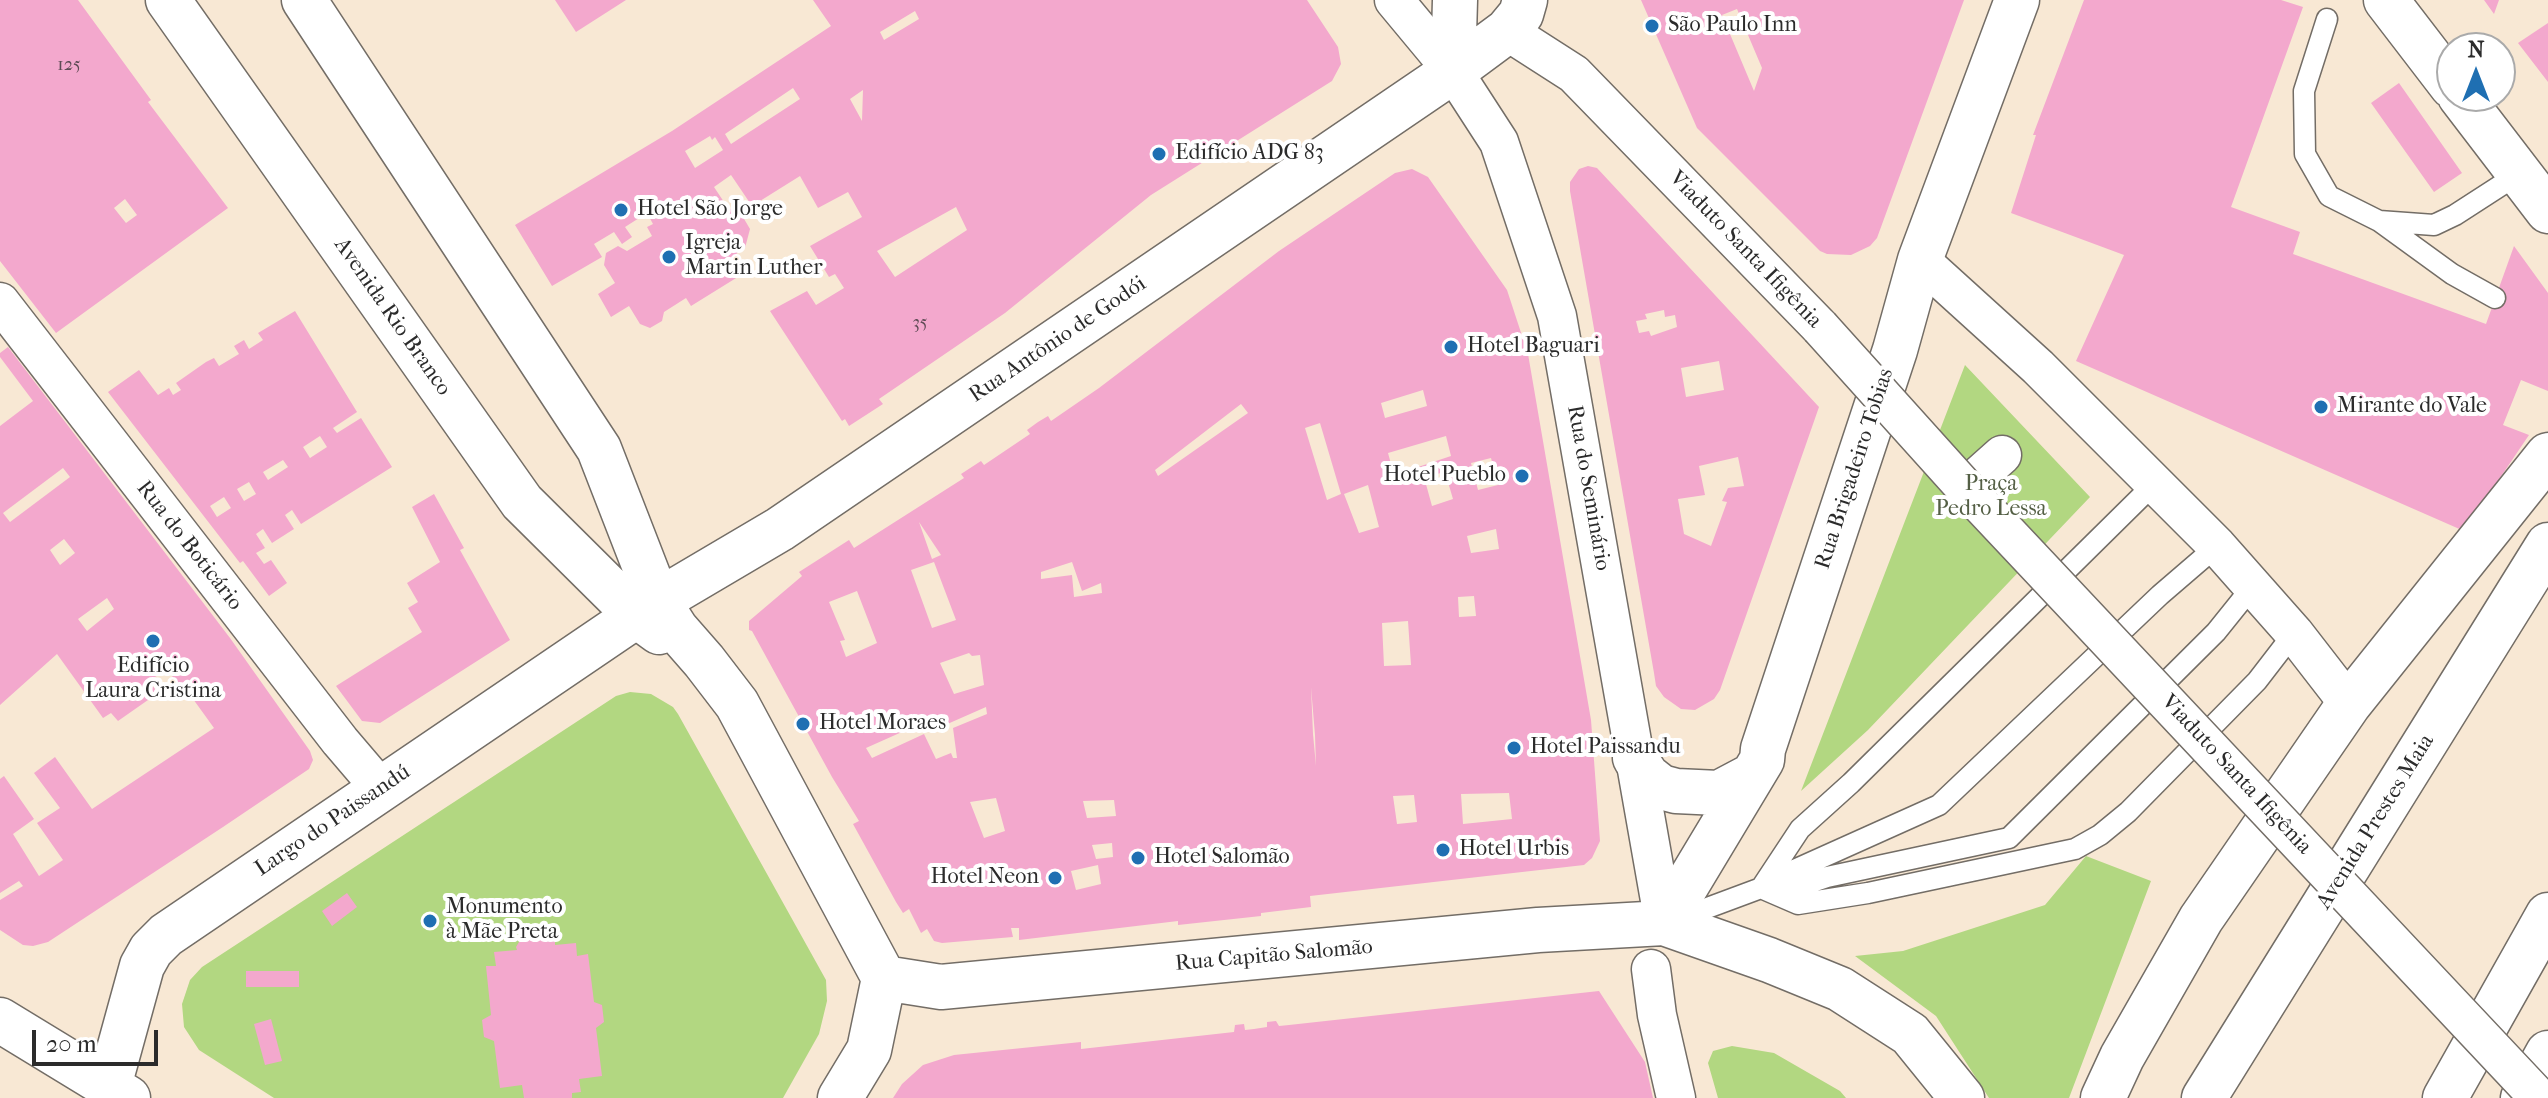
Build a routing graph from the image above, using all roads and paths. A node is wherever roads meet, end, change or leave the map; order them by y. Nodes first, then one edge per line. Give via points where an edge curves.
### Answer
1 (168, 0) edge
2 (304, 0) edge
3 (1394, 0) edge
4 (1455, 0) edge
5 (2017, 0) edge
6 (2386, 0) edge
7 (1516, 15) edge
8 (2327, 19) dead end
9 (2436, 65) edge
10 (1453, 71) junction
11 (2472, 112) edge
12 (2520, 173) junction
13 (2548, 211) edge
14 (2379, 221) junction
15 (1920, 260) junction
16 (2495, 298) dead end
17 (0, 302) edge
18 (2002, 455) dead end
19 (2548, 455) edge
20 (2154, 484) junction
21 (1965, 488) junction
22 (2548, 545) edge
23 (2217, 546) junction
24 (2253, 586) junction
25 (648, 608) junction
26 (2294, 633) junction
27 (2349, 704) junction
28 (1635, 758) junction
29 (1753, 775) junction
30 (381, 789) junction
31 (1761, 888) junction
32 (2548, 915) edge
33 (1664, 923) junction
34 (1651, 969) dead end
35 (884, 978) junction
36 (0, 1020) edge
37 (2548, 1053) edge
38 (119, 1092) edge
39 (840, 1098) edge
40 (1676, 1098) edge
41 (1962, 1098) edge
42 (2103, 1098) edge
43 (2204, 1098) edge
44 (2445, 1098) edge
45 (2523, 1098) edge
46 (2539, 1098) edge

1 - 25 main road, Avenida Rio Branco via 522,502
2 - 25 main road via 599,449
3 - 10 street, Rua do Seminário
4 - 10 main road
5 - 15 main road, Rua Brigadeiro Tobias
6 - 9 main road
7 - 10 main road, Rua Antônio de Godói
7 - 21 street, Viaduto Santa Ifigênia, bridge via 1820,327
8 - 14 lane via 2304,91 2305,154 2329,196
10 - 25 main road, Rua Antônio de Godói via 780,529
10 - 28 street, Rua do Seminário via 1499,142 1557,316
11 - 12 main road
12 - 13 main road
12 - 14 lane via 2434,225
14 - 16 lane
15 - 20 street via 2027,356
15 - 29 main road, Rua Brigadeiro Tobias
17 - 30 street, Rua do Boticário
18 - 21 street
19 - 27 main road
20 - 23 street
20 - 31 lane via 1800,829
21 - 46 street, Viaduto Santa Ifigênia, bridge
22 - 43 main road, Avenida Prestes Maia
23 - 24 street
23 - 31 lane via 1939,805
24 - 26 street
24 - 31 lane via 2216,632 2009,838 1800,886
25 - 30 main road, Largo do Paissandú
25 - 35 main road via 708,666 737,704
26 - 27 street
26 - 31 lane via 2257,681 2128,812 2075,849 1798,904
27 - 42 main road via 2201,919
28 - 29 main road via 1647,776 1676,791 1719,793
28 - 33 street, Rua do Seminário
29 - 33 main road, Rua Brigadeiro Tobias
30 - 38 main road, Largo do Paissandú via 151,950 142,966
31 - 33 lane
32 - 44 main road
33 - 35 main road, Rua Capitão Salomão via 1538,930 941,987
33 - 41 main road via 1840,989 1910,1034
34 - 40 street
35 - 39 main road via 869,1050
36 - 38 main road
37 - 45 main road

